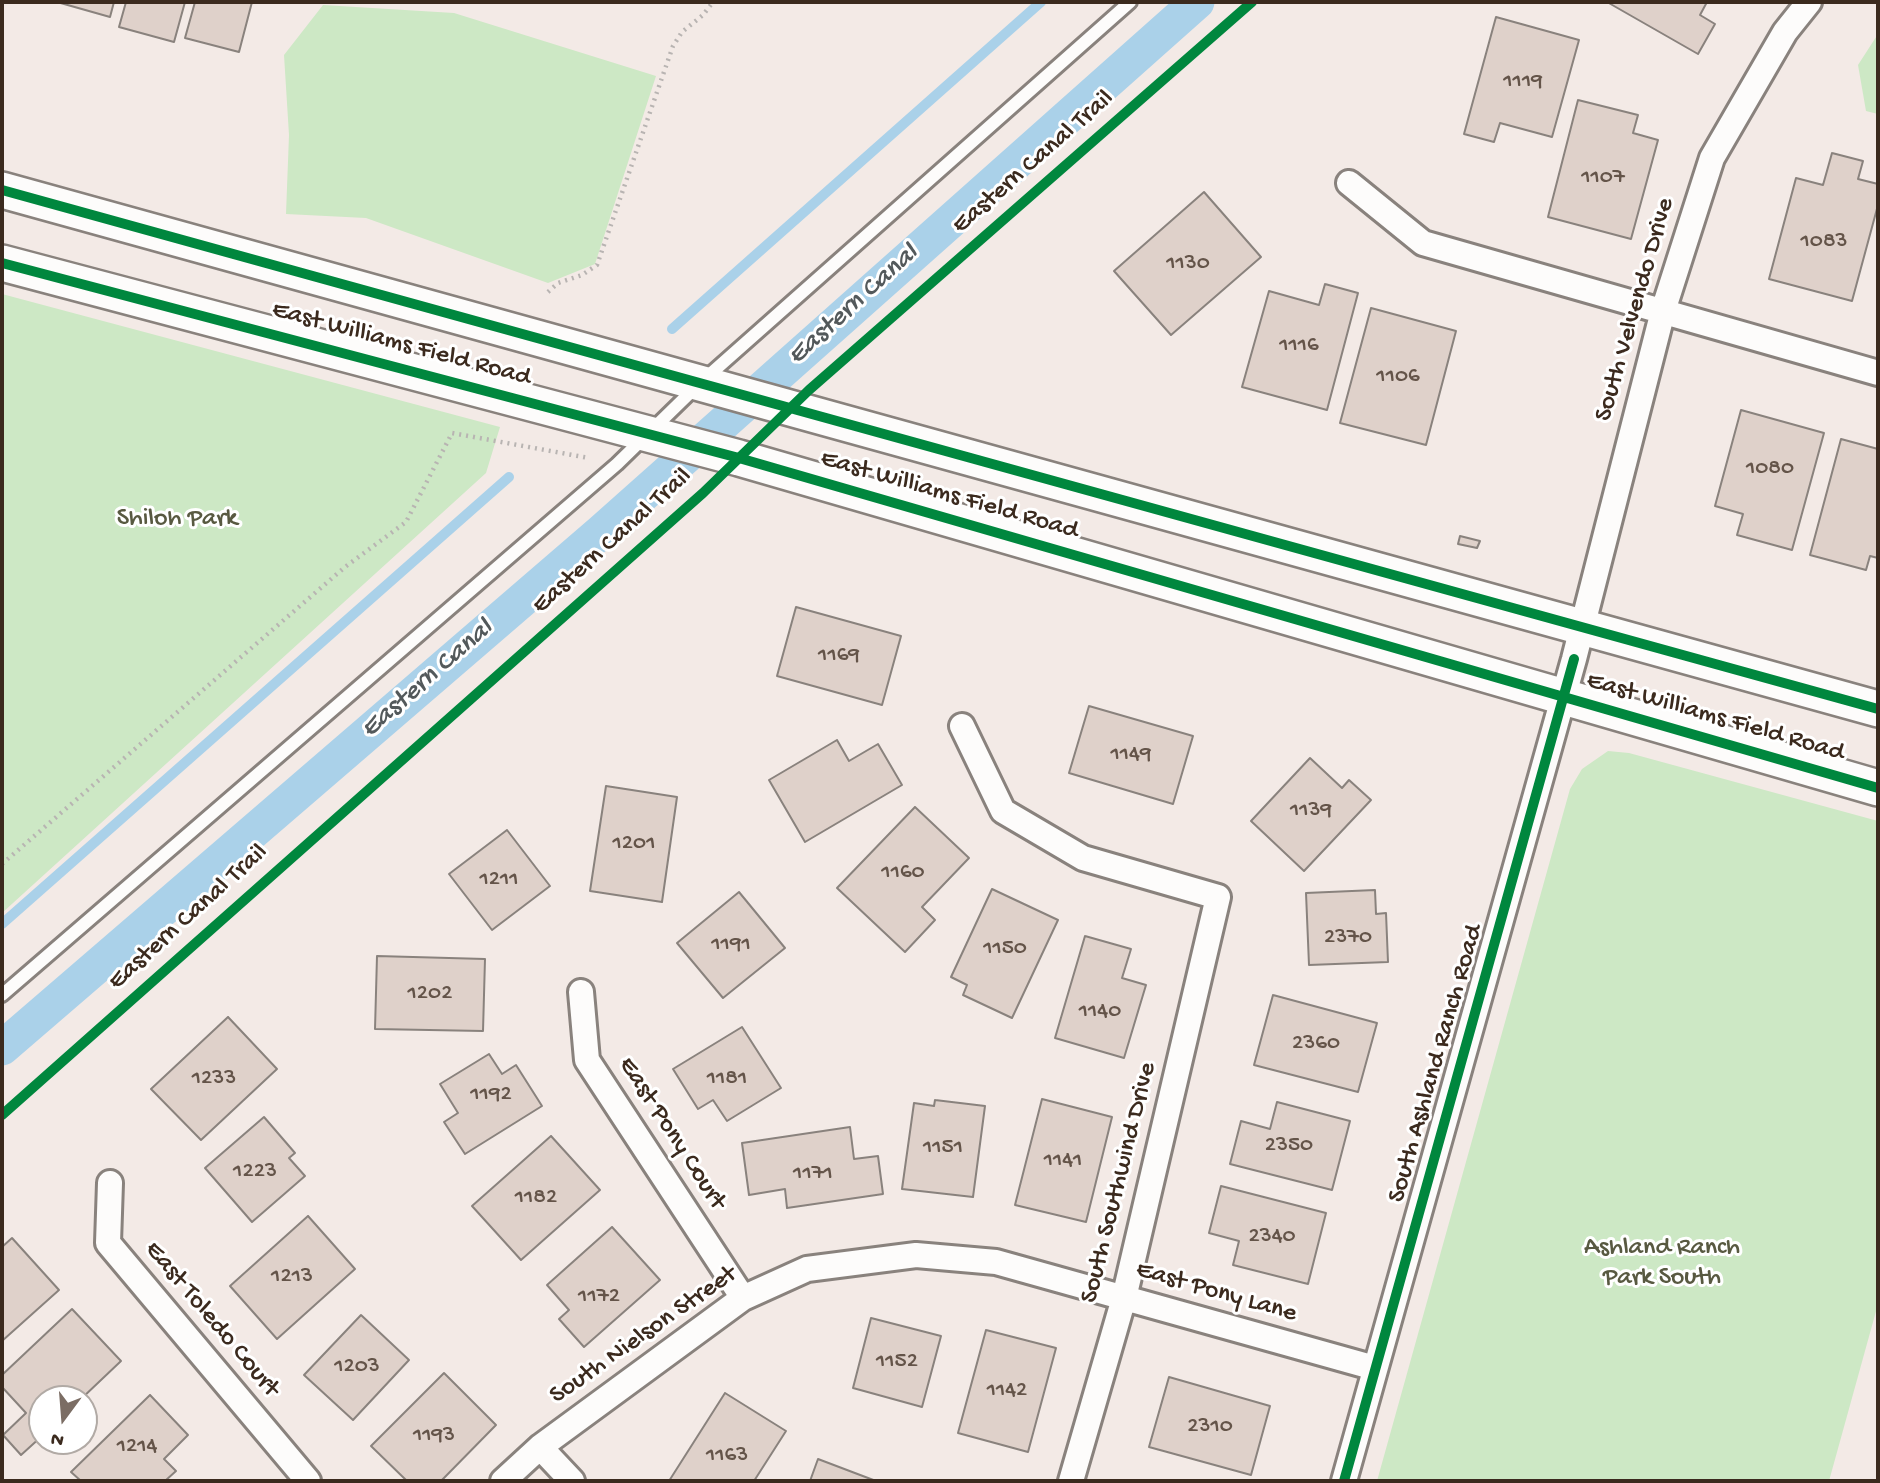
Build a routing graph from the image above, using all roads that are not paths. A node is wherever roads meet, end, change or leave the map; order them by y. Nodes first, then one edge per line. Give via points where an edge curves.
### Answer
1 (1130, 2) edge
2 (1809, 2) edge
3 (1349, 183) dead end
4 (2, 190) edge
5 (2, 263) edge
6 (1663, 311) junction
7 (1878, 373) edge
8 (699, 384) junction
9 (648, 434) junction
10 (1577, 642) junction
11 (1562, 699) junction
12 (1878, 709) edge
13 (962, 726) dead end
14 (1878, 788) edge
15 (581, 992) dead end
16 (2, 995) edge
17 (110, 1183) dead end
18 (916, 1255) joint
19 (743, 1298) junction
20 (1124, 1298) junction
21 (1375, 1368) junction
22 (540, 1447) junction
23 (307, 1481) edge
24 (502, 1481) edge
25 (572, 1481) edge
26 (1071, 1481) edge
27 (1344, 1481) edge

1 - 8 lane
2 - 6 street, South Velvendo Drive via 1785,32 1712,158
3 - 6 street via 1423,243
4 - 8 main road, East Williams Field Road
5 - 9 main road, East Williams Field Road
6 - 7 street
6 - 10 street, South Velvendo Drive
8 - 9 lane
8 - 10 main road, East Williams Field Road
9 - 11 main road, East Williams Field Road
9 - 16 lane
10 - 11 street, South Ashland Ranch Road
10 - 12 main road, East Williams Field Road
11 - 14 main road, East Williams Field Road
11 - 21 street, South Ashland Ranch Road
13 - 20 street, South Southwind Drive via 1003,811 1083,858 1218,897
15 - 19 street, East Pony Court via 587,1060
17 - 23 street, East Toledo Court via 108,1243
18 - 19 street, South Nielson Street via 807,1269
18 - 20 street, East Pony Lane via 996,1262
19 - 22 street, South Nielson Street
20 - 21 street, East Pony Lane
20 - 26 street, South Southwind Drive
21 - 27 street, South Ashland Ranch Road
22 - 24 street, South Nielson Street
22 - 25 street

